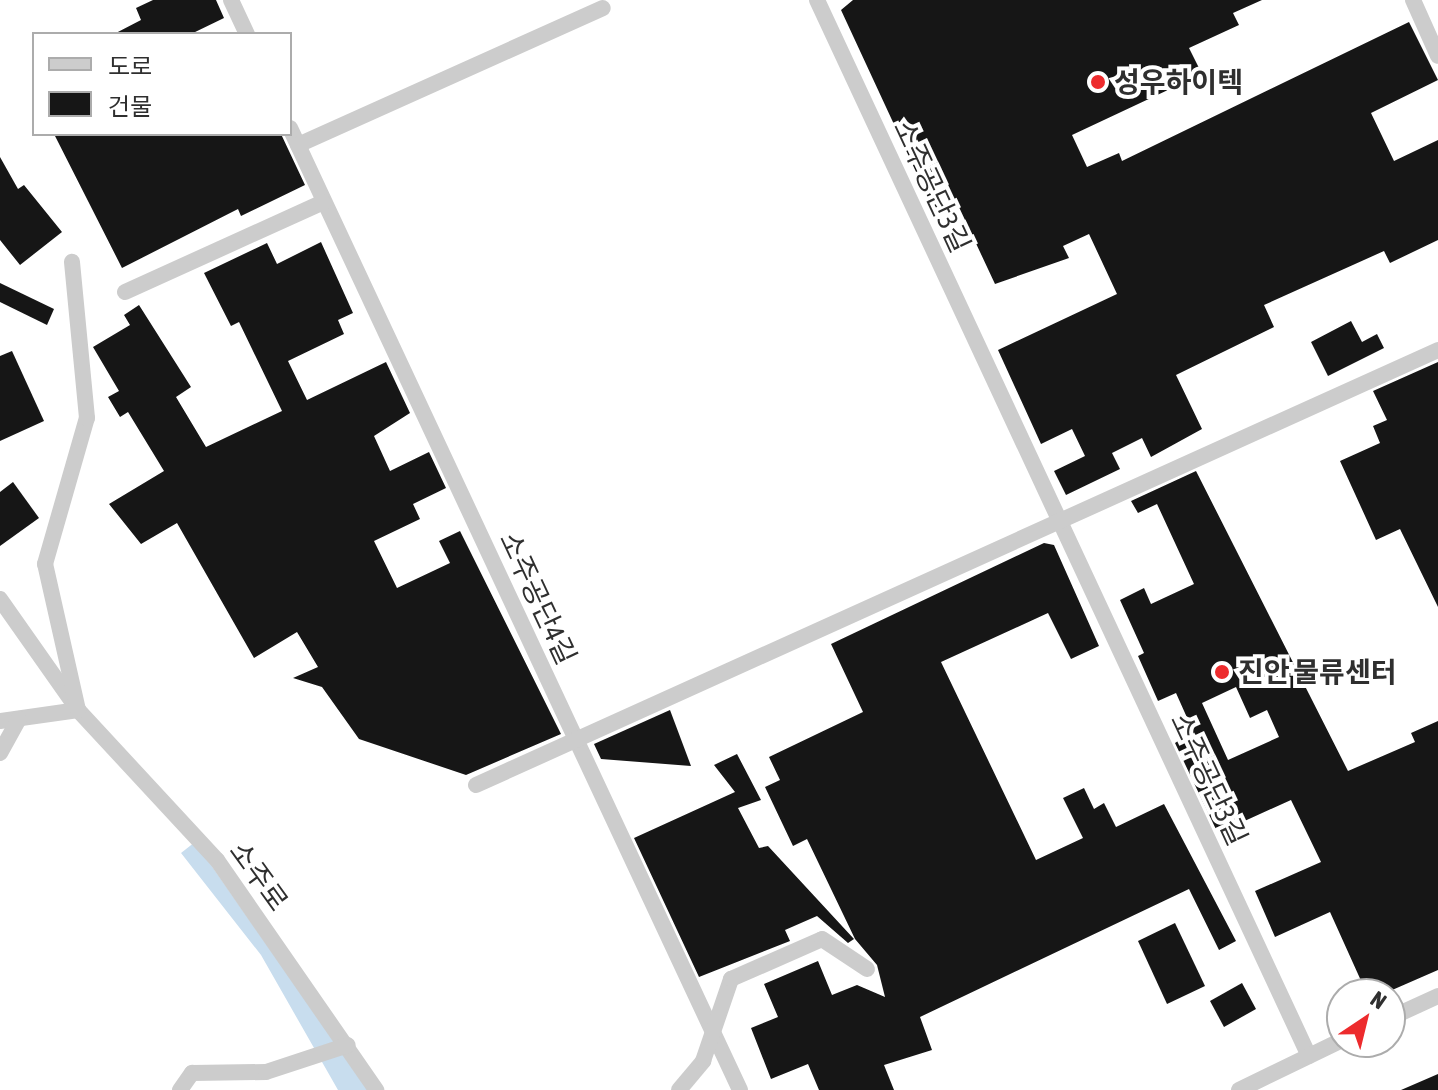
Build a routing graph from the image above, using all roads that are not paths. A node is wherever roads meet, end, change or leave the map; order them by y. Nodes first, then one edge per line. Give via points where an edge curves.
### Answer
1 (231, 0) edge
2 (817, 0) edge
3 (1413, 0) edge
4 (603, 8) dead end
5 (246, 32) edge
6 (1438, 56) edge
7 (292, 132) edge
8 (298, 145) junction
9 (323, 202) junction
10 (72, 262) dead end
11 (125, 292) dead end
12 (1438, 350) edge
13 (1061, 524) junction
14 (0, 599) edge
15 (78, 710) junction
16 (19, 719) junction
17 (0, 721) edge
18 (576, 741) junction
19 (0, 753) edge
20 (476, 785) dead end
21 (867, 969) dead end
22 (1438, 996) edge
23 (1406, 1011) edge
24 (712, 1031) junction
25 (348, 1045) junction
26 (1326, 1048) edge
27 (1309, 1056) junction
28 (180, 1090) edge
29 (376, 1090) edge
30 (679, 1090) edge
31 (740, 1090) edge
32 (1239, 1090) edge

1 - 5 street
2 - 13 street, 소주공단3길
3 - 6 street
4 - 8 street
7 - 8 street, 소주공단4길
8 - 9 street, 소주공단4길
9 - 11 street
9 - 18 street, 소주공단4길
10 - 15 street via 87,418 45,564
12 - 13 street
13 - 18 street
13 - 27 street, 소주공단3길
14 - 15 street, 소주로
15 - 16 street
15 - 25 street, 소주로 via 217,860
16 - 17 street
16 - 19 street
18 - 20 street
18 - 24 street, 소주공단4길
21 - 24 street via 822,939 731,979
22 - 23 street
24 - 30 street via 703,1061
24 - 31 street, 소주공단4길
25 - 28 street via 266,1072 192,1073
25 - 29 street, 소주로
26 - 27 street
27 - 32 street

